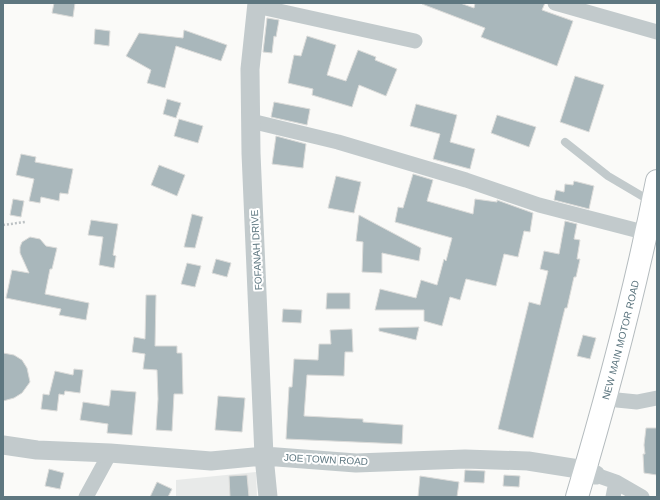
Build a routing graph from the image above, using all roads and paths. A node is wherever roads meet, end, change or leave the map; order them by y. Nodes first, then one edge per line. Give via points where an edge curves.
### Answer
1 (555, 3) edge
2 (257, 5) edge
3 (657, 32) edge
4 (415, 41) dead end
5 (251, 121) junction
6 (565, 142) dead end
7 (657, 181) edge
8 (653, 203) junction
9 (24, 222) dead end
10 (3, 225) edge
11 (652, 236) edge
12 (657, 398) edge
13 (617, 400) junction
14 (3, 445) edge
15 (110, 453) junction
16 (264, 456) junction
17 (599, 476) junction
18 (86, 497) edge
19 (268, 497) edge
20 (577, 497) edge
21 (590, 497) edge
22 (613, 497) edge
23 (642, 497) edge

1 - 3 street
2 - 4 street
2 - 5 street, FOFANAH DRIVE via 250,69
5 - 11 street via 338,142 466,180 539,205
5 - 16 street, FOFANAH DRIVE
6 - 8 lane via 608,176
7 - 8 highway, NEW MAIN MOTOR ROAD
8 - 11 highway, NEW MAIN MOTOR ROAD
9 - 10 path
11 - 13 highway, NEW MAIN MOTOR ROAD
11 - 17 highway, NEW MAIN MOTOR ROAD via 606,397
12 - 13 street via 637,402
13 - 17 highway, NEW MAIN MOTOR ROAD
14 - 15 street, JOE TOWN ROAD via 37,450
15 - 16 street, JOE TOWN ROAD via 211,461
15 - 18 street
16 - 17 street, JOE TOWN ROAD via 356,463 465,459 520,461
16 - 19 street, FOFANAH DRIVE
17 - 20 highway, NEW MAIN MOTOR ROAD
17 - 21 highway, NEW MAIN MOTOR ROAD
17 - 22 street
17 - 23 street, JOE TOWN ROAD

